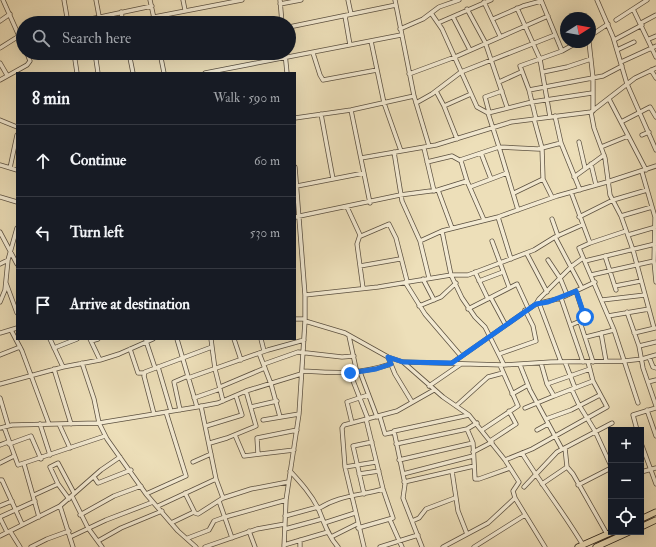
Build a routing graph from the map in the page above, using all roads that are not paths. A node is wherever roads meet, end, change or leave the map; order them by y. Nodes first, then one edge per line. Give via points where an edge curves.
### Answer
1 (3, 0) edge
2 (62, 0) edge
3 (96, 0) edge
4 (150, 0) edge
5 (184, 0) edge
6 (242, 0) edge
7 (301, 0) edge
8 (348, 0) edge
9 (395, 0) edge
10 (459, 0) edge
11 (491, 0) edge
12 (541, 0) edge
13 (597, 0) edge
14 (647, 0) edge
15 (280, 2) edge
16 (484, 2) junction
17 (396, 5) junction
18 (152, 6) junction
19 (517, 8) junction
20 (633, 8) junction
21 (186, 10) junction
22 (467, 10) junction
23 (121, 12) junction
24 (431, 13) junction
25 (10, 14) junction
26 (351, 14) junction
27 (656, 15) edge
28 (67, 16) edge
29 (99, 16) joint
30 (122, 16) edge
31 (154, 16) edge
32 (159, 16) edge
33 (281, 16) edge
34 (345, 16) junction
35 (548, 16) junction
36 (453, 17) junction
37 (493, 19) junction
38 (616, 20) dead end
39 (0, 21) edge
40 (438, 23) junction
41 (608, 24) junction
42 (641, 24) junction
43 (296, 26) edge
44 (525, 26) junction
45 (16, 29) edge
46 (400, 29) junction
47 (596, 32) edge
48 (402, 35) junction
49 (556, 35) junction
50 (500, 36) junction
51 (656, 36) edge
52 (16, 38) edge
53 (649, 39) junction
54 (614, 40) junction
55 (371, 41) junction
56 (485, 42) junction
57 (634, 42) dead end
58 (534, 43) junction
59 (350, 45) junction
60 (654, 46) edge
61 (0, 48) edge
62 (567, 48) edge
63 (590, 48) edge
64 (470, 50) junction
65 (617, 50) junction
66 (562, 51) junction
67 (313, 53) junction
68 (296, 54) edge
69 (455, 57) junction
70 (656, 57) edge
71 (540, 59) junction
72 (591, 59) junction
73 (30, 60) edge
74 (75, 60) edge
75 (96, 60) edge
76 (130, 60) edge
77 (161, 60) edge
78 (263, 60) edge
79 (285, 60) edge
80 (491, 60) junction
81 (0, 63) edge
82 (621, 64) junction
83 (656, 68) edge
84 (377, 70) junction
85 (651, 70) junction
86 (77, 72) edge
87 (98, 72) edge
88 (133, 72) edge
89 (164, 72) edge
90 (209, 72) edge
91 (286, 72) edge
92 (461, 72) junction
93 (521, 72) junction
94 (543, 72) junction
95 (409, 74) junction
96 (7, 75) junction
97 (593, 78) junction
98 (656, 78) edge
99 (0, 80) edge
100 (499, 82) junction
101 (627, 84) junction
102 (545, 85) junction
103 (529, 90) junction
104 (436, 91) junction
105 (502, 91) junction
106 (592, 93) junction
107 (471, 94) junction
108 (414, 96) junction
109 (609, 99) junction
110 (547, 100) junction
111 (532, 102) junction
112 (384, 103) junction
113 (416, 103) junction
114 (444, 106) junction
115 (507, 107) junction
116 (351, 110) junction
117 (592, 111) junction
118 (640, 111) junction
119 (488, 113) junction
120 (321, 114) junction
121 (555, 116) junction
122 (550, 117) junction
123 (656, 117) edge
124 (296, 118) edge
125 (535, 119) junction
126 (0, 120) edge
127 (621, 122) junction
128 (16, 127) edge
129 (492, 128) junction
130 (649, 132) junction
131 (642, 135) dead end
132 (628, 136) junction
133 (457, 139) junction
134 (16, 140) edge
135 (579, 142) dead end
136 (561, 143) junction
137 (429, 146) junction
138 (499, 147) junction
139 (601, 147) junction
140 (424, 148) junction
141 (542, 148) junction
142 (656, 150) edge
143 (401, 151) junction
144 (394, 152) junction
145 (481, 153) junction
146 (604, 155) junction
147 (361, 158) junction
148 (460, 160) junction
149 (427, 162) junction
150 (591, 164) junction
151 (0, 165) edge
152 (656, 166) edge
153 (10, 168) junction
154 (585, 168) junction
155 (16, 170) edge
156 (644, 171) junction
157 (364, 173) junction
158 (508, 173) junction
159 (296, 176) edge
160 (574, 177) junction
161 (333, 179) junction
162 (490, 179) junction
163 (543, 179) junction
164 (467, 182) junction
165 (607, 182) junction
166 (596, 185) junction
167 (297, 186) junction
168 (470, 187) junction
169 (438, 190) junction
170 (580, 190) junction
171 (647, 190) junction
172 (434, 191) junction
173 (571, 192) junction
174 (514, 194) junction
175 (400, 195) junction
176 (0, 197) edge
177 (552, 198) junction
178 (613, 200) junction
179 (16, 202) edge
180 (370, 203) junction
181 (347, 207) junction
182 (652, 207) junction
183 (518, 210) junction
184 (297, 216) edge
185 (621, 216) junction
186 (498, 217) junction
187 (579, 217) junction
188 (656, 217) edge
189 (552, 219) dead end
190 (484, 220) junction
191 (582, 225) junction
192 (656, 227) edge
193 (452, 228) junction
194 (16, 231) edge
195 (442, 231) junction
196 (0, 232) edge
197 (627, 233) junction
198 (360, 236) junction
199 (557, 237) junction
200 (420, 241) junction
201 (492, 241) dead end
202 (590, 243) junction
203 (655, 244) edge
204 (633, 250) junction
205 (10, 251) junction
206 (527, 254) junction
207 (606, 256) junction
208 (400, 258) junction
209 (511, 259) junction
210 (8, 260) junction
211 (548, 260) dead end
212 (584, 260) junction
213 (16, 262) edge
214 (499, 263) junction
215 (0, 264) edge
216 (637, 264) junction
217 (655, 264) edge
218 (360, 266) junction
219 (572, 266) junction
220 (610, 270) junction
221 (475, 272) junction
222 (503, 272) junction
223 (451, 275) junction
224 (591, 275) junction
225 (429, 278) junction
226 (560, 278) junction
227 (423, 279) junction
228 (479, 281) junction
229 (641, 281) junction
230 (6, 282) junction
231 (406, 282) junction
232 (595, 282) junction
233 (656, 282) edge
234 (456, 284) junction
235 (509, 287) junction
236 (363, 288) junction
237 (582, 288) junction
238 (576, 291) junction
239 (547, 292) junction
240 (305, 295) junction
241 (567, 295) junction
242 (645, 295) junction
243 (489, 298) junction
244 (561, 298) junction
245 (434, 300) junction
246 (602, 300) junction
247 (0, 302) edge
248 (537, 304) junction
249 (419, 306) junction
250 (468, 309) junction
251 (527, 309) junction
252 (649, 309) junction
253 (16, 310) edge
254 (627, 312) junction
255 (608, 316) junction
256 (296, 319) edge
257 (305, 320) junction
258 (580, 322) junction
259 (505, 324) junction
260 (571, 325) junction
261 (16, 328) edge
262 (655, 328) edge
263 (11, 330) junction
264 (614, 330) junction
265 (0, 333) edge
266 (600, 333) junction
267 (634, 333) junction
268 (490, 335) junction
269 (349, 336) junction
270 (586, 337) junction
271 (16, 339) edge
272 (16, 340) edge
273 (50, 340) edge
274 (74, 340) edge
275 (90, 340) edge
276 (150, 340) edge
277 (177, 340) edge
278 (211, 340) edge
279 (234, 340) edge
280 (261, 340) edge
281 (304, 340) junction
282 (146, 341) junction
283 (656, 342) edge
284 (639, 346) junction
285 (20, 347) junction
286 (212, 347) junction
287 (54, 348) junction
288 (130, 349) junction
289 (262, 352) junction
290 (303, 353) junction
291 (499, 354) junction
292 (0, 355) edge
293 (656, 355) edge
294 (354, 356) junction
295 (461, 356) junction
296 (388, 357) junction
297 (649, 357) junction
298 (642, 359) junction
299 (100, 360) junction
300 (183, 360) junction
301 (241, 360) junction
302 (606, 361) junction
303 (624, 361) junction
304 (403, 362) junction
305 (563, 362) junction
306 (583, 362) junction
307 (588, 362) junction
308 (593, 362) junction
309 (82, 363) junction
310 (452, 363) junction
311 (541, 363) junction
312 (264, 364) junction
313 (391, 364) junction
314 (461, 364) junction
315 (502, 365) junction
316 (520, 365) junction
317 (63, 367) junction
318 (156, 368) junction
319 (265, 368) junction
320 (656, 368) edge
321 (54, 369) junction
322 (215, 369) junction
323 (590, 369) junction
324 (302, 372) junction
325 (359, 372) junction
326 (144, 373) junction
327 (350, 373) junction
328 (503, 373) junction
329 (569, 375) junction
330 (30, 376) junction
331 (188, 377) junction
332 (656, 380) edge
333 (593, 381) junction
334 (648, 382) junction
335 (0, 384) edge
336 (271, 384) junction
337 (547, 384) junction
338 (528, 385) junction
339 (429, 386) junction
340 (220, 388) junction
341 (573, 389) junction
342 (434, 390) junction
343 (246, 391) junction
344 (512, 394) junction
345 (368, 395) junction
346 (600, 395) junction
347 (236, 396) junction
348 (554, 396) junction
349 (0, 398) edge
350 (194, 398) junction
351 (359, 398) junction
352 (223, 401) junction
353 (277, 401) junction
354 (412, 402) junction
355 (537, 403) junction
356 (638, 403) dead end
357 (579, 405) junction
358 (456, 406) junction
359 (1, 407) edge
360 (199, 407) junction
361 (251, 407) junction
362 (656, 407) edge
363 (525, 408) dead end
364 (180, 410) junction
365 (647, 410) junction
366 (169, 411) junction
367 (509, 411) junction
368 (154, 414) junction
369 (299, 414) junction
370 (469, 415) junction
371 (280, 417) junction
372 (378, 417) junction
373 (587, 418) junction
374 (367, 419) junction
375 (546, 419) junction
376 (263, 420) dead end
377 (99, 423) junction
378 (352, 423) junction
379 (477, 423) junction
380 (612, 423) dead end
381 (40, 424) junction
382 (49, 424) junction
383 (59, 424) junction
384 (71, 424) junction
385 (548, 424) junction
386 (206, 426) junction
387 (4, 427) edge
388 (635, 427) edge
389 (467, 429) junction
390 (297, 430) junction
391 (482, 430) junction
392 (537, 430) dead end
393 (595, 431) junction
394 (394, 432) junction
395 (235, 435) junction
396 (105, 436) junction
397 (555, 436) junction
398 (656, 436) edge
399 (372, 442) junction
400 (491, 442) junction
401 (9, 443) junction
402 (210, 443) junction
403 (473, 443) junction
404 (396, 444) junction
405 (0, 445) edge
406 (70, 448) junction
407 (564, 449) junction
408 (294, 450) junction
409 (644, 451) edge
410 (522, 453) junction
411 (211, 454) junction
412 (258, 454) junction
413 (473, 454) junction
414 (50, 455) junction
415 (14, 456) junction
416 (0, 457) edge
417 (120, 458) junction
418 (41, 459) junction
419 (399, 460) junction
420 (505, 460) junction
421 (1, 462) edge
422 (193, 462) dead end
423 (376, 462) junction
424 (609, 463) edge
425 (24, 464) junction
426 (357, 464) junction
427 (474, 466) junction
428 (345, 467) junction
429 (567, 467) junction
430 (510, 468) junction
431 (656, 468) edge
432 (608, 469) edge
433 (131, 470) junction
434 (651, 470) junction
435 (290, 471) junction
436 (379, 471) junction
437 (452, 471) junction
438 (644, 471) edge
439 (359, 474) junction
440 (402, 474) junction
441 (536, 476) junction
442 (94, 477) junction
443 (216, 479) junction
444 (0, 480) edge
445 (288, 482) junction
446 (404, 482) junction
447 (58, 484) junction
448 (542, 484) junction
449 (656, 484) edge
450 (578, 485) junction
451 (141, 486) junction
452 (524, 487) dead end
453 (383, 489) junction
454 (185, 493) junction
455 (146, 494) junction
456 (364, 494) junction
457 (34, 495) junction
458 (72, 496) junction
459 (353, 496) junction
460 (223, 498) junction
461 (455, 498) junction
462 (515, 498) junction
463 (286, 500) junction
464 (12, 501) junction
465 (35, 501) junction
466 (219, 501) junction
467 (153, 502) junction
468 (0, 506) edge
469 (60, 506) junction
470 (158, 506) junction
471 (318, 508) junction
472 (15, 509) junction
473 (162, 512) junction
474 (194, 512) junction
475 (656, 512) edge
476 (355, 513) junction
477 (80, 515) junction
478 (525, 515) junction
479 (285, 516) junction
480 (0, 517) edge
481 (39, 517) junction
482 (225, 517) junction
483 (644, 518) edge
484 (322, 519) junction
485 (390, 520) junction
486 (656, 520) edge
487 (412, 522) junction
488 (171, 523) junction
489 (324, 523) junction
490 (22, 524) junction
491 (285, 524) junction
492 (358, 526) junction
493 (644, 526) edge
494 (88, 528) junction
495 (285, 529) junction
496 (68, 531) junction
497 (250, 531) junction
498 (608, 531) edge
499 (8, 532) junction
500 (328, 532) junction
501 (608, 533) edge
502 (466, 534) junction
503 (418, 535) junction
504 (622, 535) edge
505 (0, 536) edge
506 (70, 537) junction
507 (331, 537) junction
508 (188, 538) junction
509 (232, 538) junction
510 (300, 540) junction
511 (98, 541) junction
512 (400, 541) junction
513 (223, 542) junction
514 (284, 546) edge
515 (581, 546) edge
516 (20, 547) edge
517 (31, 547) edge
518 (72, 547) edge
519 (102, 547) edge
520 (196, 547) edge
521 (205, 547) edge
522 (224, 547) edge
523 (255, 547) edge
524 (300, 547) edge
525 (338, 547) edge
526 (364, 547) edge
527 (380, 547) edge
528 (402, 547) edge
529 (422, 547) edge
530 (443, 547) edge
531 (474, 547) edge
532 (544, 547) edge
533 (596, 547) edge

1 - 25 street
2 - 28 street
3 - 29 street
4 - 18 street
5 - 21 street
6 - 21 street
7 - 15 street
8 - 26 street
9 - 17 street
10 - 24 street via 439,7
11 - 16 street
12 - 19 street
12 - 35 street
13 - 41 street
14 - 20 street
15 - 33 street
16 - 22 street
16 - 37 street
17 - 26 street
17 - 46 street
18 - 23 street
18 - 31 street
19 - 37 street
19 - 44 street
20 - 38 street
20 - 42 street
21 - 32 street
22 - 36 street
22 - 56 street
23 - 29 street
23 - 30 street
24 - 40 street
24 - 46 street
25 - 39 street
25 - 45 street
26 - 34 street
27 - 42 street
34 - 43 street
34 - 59 street
35 - 44 street
35 - 49 street
36 - 40 street
36 - 64 street
37 - 50 street
40 - 69 street
41 - 47 street
41 - 54 street
42 - 53 street
42 - 54 street
44 - 50 street
44 - 58 street
46 - 48 street
48 - 55 street
48 - 95 street
49 - 58 street
49 - 66 street
50 - 56 street
51 - 53 street
52 - 61 street
53 - 60 street
54 - 65 street
55 - 59 street
55 - 84 street
56 - 64 street
56 - 80 street
57 - 65 street
58 - 71 street
58 - 80 street
59 - 67 street
60 - 70 street
60 - 82 street
62 - 66 street
63 - 72 street
64 - 69 street
65 - 82 street
66 - 71 street
67 - 68 street
67 - 84 street via 323,80
69 - 92 street
69 - 95 street
71 - 93 street via 521,65
71 - 94 street
72 - 94 street
72 - 97 street
73 - 96 street via 27,65
74 - 86 street
75 - 87 street
76 - 88 street
77 - 89 street
78 - 90 street
79 - 91 street
80 - 92 street
80 - 100 street
81 - 96 street
82 - 97 street via 610,73
82 - 101 street
83 - 85 street
84 - 112 street
85 - 98 street
85 - 101 street
92 - 104 street
92 - 107 street
93 - 100 street
93 - 103 street
94 - 102 street
95 - 108 street
96 - 99 street
97 - 102 street
97 - 106 street
100 - 105 street
101 - 109 street
101 - 118 street
102 - 103 street
102 - 110 street
103 - 111 street
104 - 113 street
104 - 114 street
105 - 115 street
105 - 119 street via 485,97
106 - 110 street
106 - 117 street
107 - 114 street
107 - 119 street via 477,107
108 - 112 street
108 - 113 street
109 - 117 street
109 - 127 street
110 - 111 street
110 - 122 street
111 - 115 street
111 - 125 street
112 - 116 street
112 - 143 street
113 - 137 street
114 - 133 street
115 - 119 street
116 - 120 street
116 - 147 street
117 - 121 street
117 - 139 street
118 - 123 street via 652,107
118 - 127 street
118 - 130 street
119 - 129 street
120 - 124 street
120 - 161 street
121 - 122 street
121 - 136 street
122 - 125 street
125 - 129 street
125 - 141 street
126 - 128 street
127 - 132 street
129 - 133 street
129 - 138 street
130 - 131 street
130 - 142 street
132 - 139 street
132 - 156 street
133 - 137 street
134 - 153 street
135 - 154 street
136 - 141 street
136 - 160 street
137 - 140 street
138 - 141 street
138 - 145 street
138 - 158 street
139 - 146 street
140 - 143 street
140 - 149 street
141 - 163 street
143 - 144 street
144 - 147 street
144 - 175 street
145 - 148 street
145 - 162 street
146 - 150 street
146 - 165 street
147 - 157 street
148 - 149 street via 452,156
148 - 164 street
149 - 172 street
150 - 154 street
150 - 166 street
151 - 153 street
152 - 156 street
153 - 155 street
154 - 160 street
156 - 165 street
156 - 171 street
157 - 161 street
157 - 180 street
158 - 162 street
158 - 174 street
159 - 167 street
160 - 170 street
161 - 167 street
162 - 168 street
163 - 174 street
163 - 177 street
164 - 168 street
164 - 169 street
165 - 166 street
165 - 178 street
166 - 170 street
167 - 184 street
168 - 190 street
169 - 172 street
169 - 193 street
170 - 173 street
171 - 178 street
171 - 182 street
172 - 175 street
173 - 177 street
173 - 187 street
174 - 183 street
175 - 180 street
175 - 200 street
176 - 179 street
177 - 183 street
178 - 185 street
178 - 187 street
180 - 181 street
181 - 184 street
181 - 198 street
182 - 185 street
182 - 188 street
183 - 186 street
184 - 240 street
185 - 197 street
186 - 190 street
186 - 209 street
187 - 191 street
188 - 192 street
189 - 199 street
190 - 193 street
191 - 199 street
191 - 202 street
192 - 197 street
192 - 203 street
193 - 195 street
194 - 205 street
195 - 200 street
195 - 223 street
196 - 205 street
197 - 202 street
197 - 204 street
198 - 208 street via 389,224 396,238
198 - 218 street via 357,242
199 - 206 street
199 - 219 street
200 - 225 street
201 - 214 street
202 - 212 street via 579,248
203 - 204 street
203 - 217 street
204 - 207 street
204 - 216 street
205 - 210 street
205 - 213 street
206 - 209 street
206 - 239 street
207 - 212 street
207 - 220 street
208 - 218 street
208 - 231 street
209 - 214 street
210 - 215 street
210 - 230 street
211 - 226 street
212 - 219 street
212 - 224 street
214 - 221 street
214 - 222 street
216 - 217 street
216 - 220 street
216 - 229 street
217 - 233 street
218 - 236 street
219 - 226 street
219 - 237 street
220 - 224 street
220 - 229 street via 615,288
221 - 223 street via 464,276
221 - 228 street
222 - 228 street
222 - 235 street
223 - 225 street
223 - 234 street
224 - 232 street
225 - 227 street
226 - 239 street
226 - 241 street
227 - 231 street
227 - 245 street
228 - 243 street
229 - 242 street
230 - 247 street
230 - 253 street
231 - 236 street
231 - 249 street
232 - 237 street
232 - 246 street
234 - 245 street
234 - 250 street
235 - 243 street
235 - 251 street via 518,285
236 - 240 street
237 - 238 street
238 - 241 street
238 - 258 street via 585,319
239 - 248 street
240 - 257 street
241 - 244 street
242 - 246 street
242 - 252 street
243 - 250 street
243 - 259 street
244 - 248 street
244 - 260 street
245 - 249 street
246 - 255 street
248 - 251 street
248 - 305 street
249 - 295 street
250 - 268 street
251 - 259 street
251 - 291 street via 536,341
252 - 254 street
252 - 262 street
254 - 255 street
254 - 267 street
255 - 264 street
256 - 257 street
257 - 269 street
257 - 281 street
258 - 260 street
258 - 270 street
259 - 268 street
260 - 306 street
261 - 263 street
262 - 267 street
263 - 265 street
263 - 271 street
264 - 266 street
264 - 303 street
266 - 270 street
266 - 302 street
267 - 284 street
268 - 291 street
268 - 295 street
269 - 294 street
269 - 296 street
270 - 308 street
272 - 285 street
273 - 287 street
274 - 287 street
275 - 299 street
276 - 282 street
277 - 300 street
278 - 286 street
279 - 301 street
280 - 289 street
281 - 289 street
281 - 290 street
282 - 288 street
282 - 318 street
283 - 284 street
284 - 298 street
285 - 292 street
285 - 330 street
286 - 300 street
286 - 322 street
287 - 317 street
288 - 299 street
288 - 326 street via 138,373
289 - 301 street
289 - 312 street
290 - 294 street
290 - 312 street via 296,352
290 - 324 street
291 - 315 street
293 - 297 street
294 - 325 street
295 - 310 street
296 - 304 street
296 - 313 street
297 - 298 street
297 - 320 street
298 - 303 street
298 - 334 street
299 - 309 street
300 - 318 street
300 - 331 street
301 - 322 street
302 - 303 street
302 - 308 street
303 - 356 street
304 - 310 street
304 - 339 street
305 - 306 street
305 - 311 street
305 - 329 street
306 - 307 street
307 - 308 street
307 - 323 street
309 - 317 street
309 - 377 street
310 - 314 street
311 - 316 street
311 - 337 street
312 - 319 street
313 - 325 street
313 - 354 street
314 - 315 street
314 - 339 street
315 - 316 street
315 - 328 street
316 - 338 street
317 - 321 street
318 - 326 street
318 - 366 street
319 - 336 street
319 - 340 street
321 - 330 street
321 - 384 street
322 - 331 street
322 - 340 street
323 - 329 street
323 - 333 street
324 - 327 street
324 - 336 street
324 - 369 street
325 - 327 street
325 - 345 street
326 - 368 street
327 - 351 street
328 - 344 street
328 - 358 street via 488,377
329 - 337 street
329 - 341 street
330 - 335 street
330 - 382 street
331 - 350 street
331 - 364 street via 174,382
332 - 334 street
333 - 341 street
333 - 346 street
334 - 362 street
336 - 343 street
336 - 353 street
337 - 348 street
338 - 344 street
338 - 355 street
339 - 342 street
340 - 350 street
340 - 352 street
341 - 348 street
341 - 357 street
342 - 354 street
342 - 358 street
343 - 347 street
343 - 361 street
344 - 367 street via 518,406
345 - 351 street
345 - 372 street
346 - 357 street
346 - 373 street via 607,408
347 - 352 street
347 - 386 street via 242,415
348 - 355 street
349 - 359 street
350 - 360 street
351 - 374 street
351 - 378 street via 347,402
352 - 360 street
353 - 361 street
353 - 371 street
354 - 372 street via 397,411
355 - 363 street
355 - 375 street
357 - 373 street
357 - 375 street
358 - 370 street
359 - 387 street
360 - 364 street
360 - 386 street
361 - 395 street via 256,426
362 - 365 street
364 - 366 street
365 - 388 street via 632,415
365 - 398 street
366 - 368 street
366 - 455 street via 186,476
367 - 391 street
367 - 400 street via 516,424
368 - 377 street
369 - 371 street
369 - 390 street
370 - 379 street
370 - 394 street
371 - 376 street
372 - 374 street
372 - 394 street via 385,434
373 - 393 street
373 - 397 street
374 - 378 street
374 - 399 street
375 - 385 street
377 - 384 street
377 - 396 street
378 - 428 street via 342,428
379 - 389 street
379 - 391 street
380 - 393 street
381 - 382 street
381 - 387 street
381 - 414 street
382 - 383 street
383 - 384 street
383 - 406 street
385 - 392 street
385 - 397 street
386 - 402 street
387 - 401 street
389 - 403 street
389 - 404 street
390 - 408 street
390 - 412 street via 257,438
391 - 400 street
393 - 407 street
393 - 424 street
394 - 404 street
395 - 402 street
395 - 412 street via 244,456
396 - 406 street
396 - 417 street
397 - 407 street
397 - 410 street
399 - 423 street
399 - 426 street via 353,446
400 - 413 street
400 - 420 street
401 - 405 street
401 - 415 street
401 - 418 street via 31,436
402 - 411 street
403 - 413 street
403 - 419 street
404 - 419 street
406 - 414 street
407 - 429 street
407 - 441 street via 542,467
408 - 412 street
408 - 435 street
409 - 434 street
410 - 420 street
410 - 441 street
411 - 422 street
411 - 443 street
413 - 427 street
413 - 440 street
414 - 418 street
415 - 421 street
415 - 425 street via 18,465
416 - 421 street
417 - 433 street
417 - 442 street
418 - 425 street
419 - 440 street
420 - 430 street
423 - 426 street
423 - 436 street
425 - 457 street
426 - 428 street
426 - 439 street
427 - 430 street via 475,480
427 - 437 street
428 - 459 street
429 - 448 street
429 - 450 street
430 - 462 street via 520,482 514,490
431 - 434 street
432 - 450 street
433 - 442 street via 98,483
433 - 451 street
434 - 438 street
434 - 449 street
435 - 445 street
435 - 471 street
436 - 439 street
436 - 453 street
437 - 446 street
437 - 461 street
439 - 456 street
440 - 446 street
441 - 448 street
441 - 452 street
442 - 458 street
443 - 454 street
443 - 460 street
444 - 464 street
445 - 460 street via 251,489
445 - 463 street
446 - 487 street via 403,496
447 - 457 street
447 - 458 street
447 - 458 street via 50,467 57,463
448 - 515 street via 564,514
450 - 498 street
451 - 455 street
451 - 477 street via 114,496
453 - 456 street
453 - 485 street via 393,518
454 - 470 street
454 - 474 street
455 - 467 street
456 - 459 street
457 - 465 street
458 - 469 street
458 - 477 street
459 - 471 street via 339,497
459 - 476 street
460 - 466 street
461 - 487 street via 426,509 420,518
461 - 502 street
462 - 478 street
462 - 502 street via 488,522
463 - 479 street
463 - 482 street
464 - 468 street
464 - 472 street
465 - 472 street
465 - 481 street
466 - 474 street via 198,514
466 - 482 street
467 - 470 street
467 - 494 street
469 - 481 street
469 - 496 street
470 - 473 street
471 - 479 street
471 - 484 street
472 - 480 street
472 - 490 street
473 - 488 street
473 - 511 street via 121,528
474 - 488 street
475 - 483 main road
476 - 489 street
476 - 492 street
477 - 494 street
478 - 531 street
478 - 532 street
479 - 491 street
480 - 499 street
481 - 490 street
482 - 508 street via 214,521 209,530
482 - 509 street
484 - 489 street
484 - 495 street
485 - 492 street
485 - 512 street
486 - 493 main road
487 - 503 street
488 - 508 street
489 - 500 street
490 - 499 street
491 - 495 street
491 - 497 street
492 - 507 street
492 - 526 street
494 - 506 street
494 - 511 street
495 - 514 street
496 - 506 street
496 - 517 street
497 - 509 street
497 - 523 street
499 - 505 street
499 - 516 street
500 - 507 street
500 - 510 street
501 - 515 main road
502 - 530 street
503 - 512 street
503 - 529 street
504 - 533 main road
506 - 518 street
507 - 525 street
508 - 520 street
509 - 513 street
510 - 514 street
510 - 524 street
511 - 519 street
512 - 527 street
512 - 528 street
513 - 521 street
513 - 522 street

